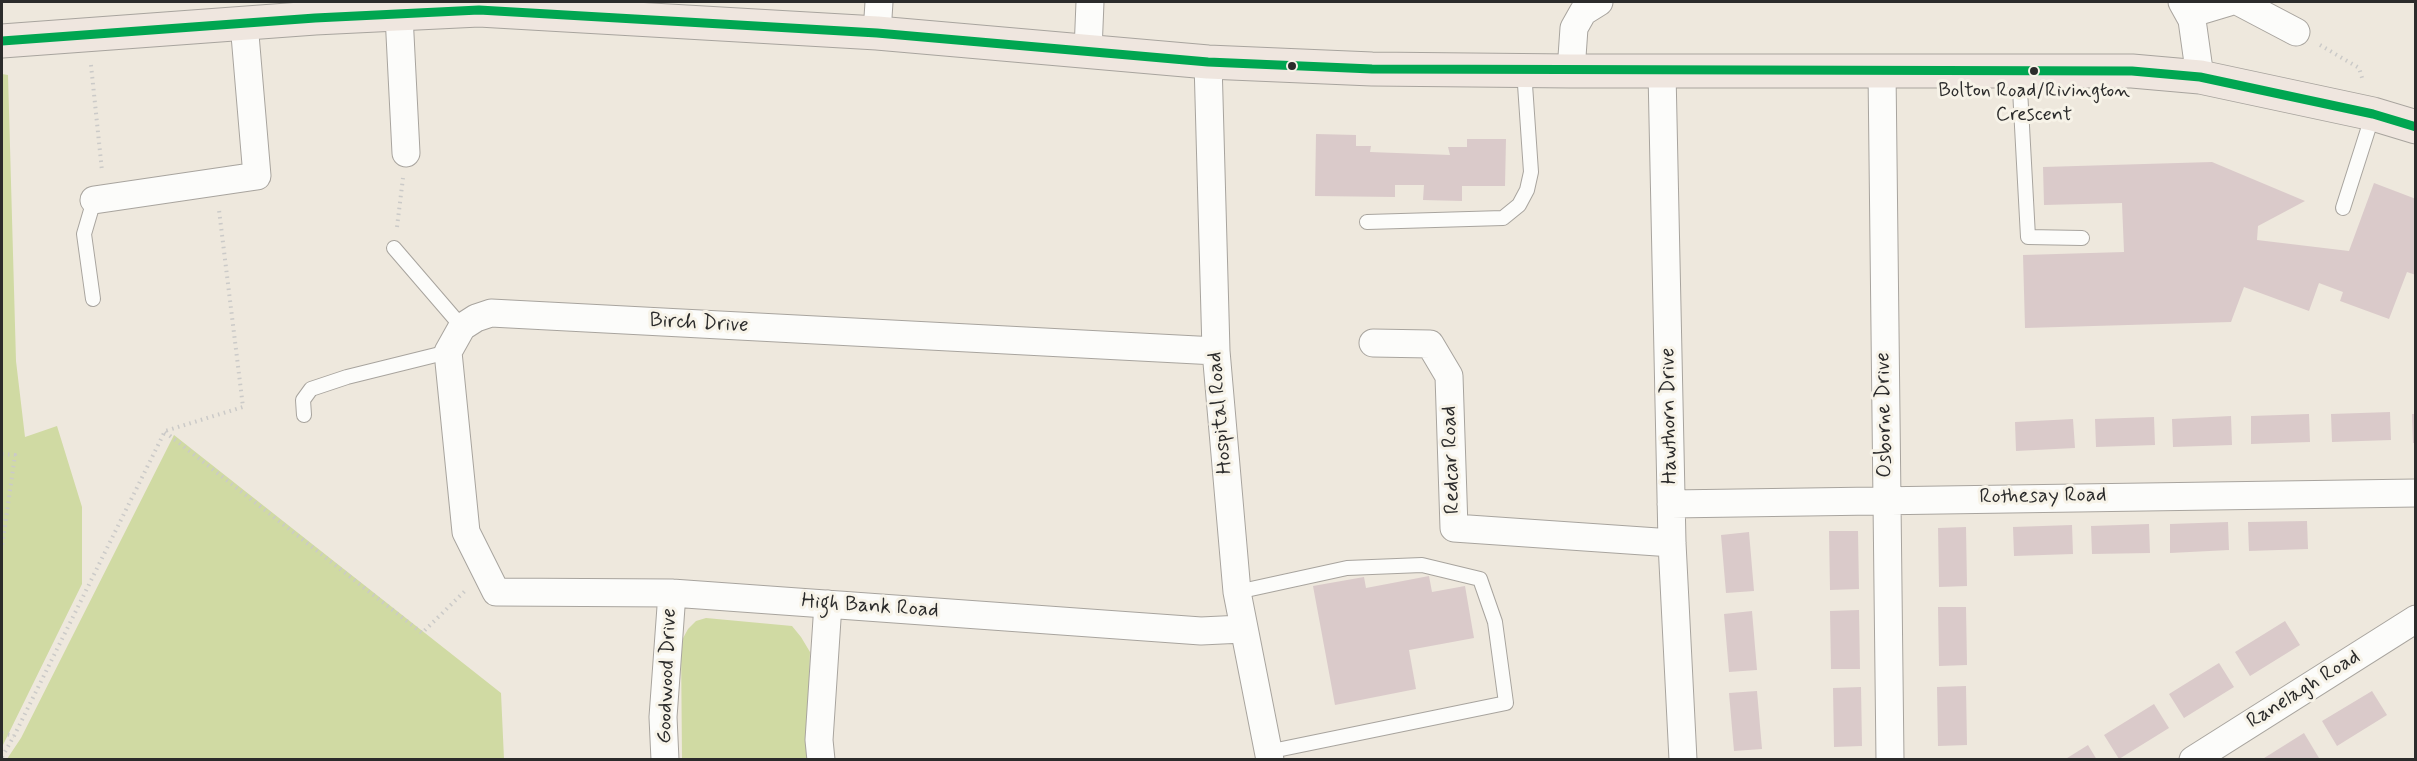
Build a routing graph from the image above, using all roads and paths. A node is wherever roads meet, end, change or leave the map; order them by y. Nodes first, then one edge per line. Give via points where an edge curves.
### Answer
1 (1090, 2) edge
2 (1599, 2) edge
3 (2229, 2) edge
4 (2239, 2) edge
5 (479, 6) edge
6 (2185, 8) edge
7 (399, 15) junction
8 (878, 17) edge
9 (244, 23) junction
10 (2296, 32) joint
11 (88, 36) junction
12 (2, 41) edge
13 (1088, 51) junction
14 (1208, 62) junction
15 (2019, 69) junction
16 (1524, 70) junction
17 (1571, 71) junction
18 (1882, 71) junction
19 (1662, 72) junction
20 (2200, 77) junction
21 (2373, 114) junction
22 (2415, 127) edge
23 (406, 153) joint
24 (216, 182) junction
25 (99, 199) junction
26 (2343, 208) dead end
27 (1367, 222) dead end
28 (2082, 238) dead end
29 (394, 248) joint
30 (93, 299) dead end
31 (462, 327) junction
32 (1373, 343) dead end
33 (1216, 351) junction
34 (448, 352) junction
35 (304, 415) dead end
36 (165, 431) junction
37 (2, 454) edge
38 (2415, 493) edge
39 (1886, 499) junction
40 (1671, 504) junction
41 (1672, 543) junction
42 (2, 547) edge
43 (491, 581) junction
44 (1237, 592) junction
45 (672, 593) junction
46 (828, 604) junction
47 (2415, 619) edge
48 (1243, 629) junction
49 (2, 733) edge
50 (14, 736) junction
51 (1268, 756) edge
52 (2, 757) edge
53 (665, 759) edge
54 (821, 759) edge
55 (1683, 759) edge
56 (1890, 759) edge
57 (2193, 759) edge

1 - 13 street
2 - 17 street via 1583,12 1574,28
3 - 6 street
4 - 10 street
5 - 7 main road
5 - 8 main road
6 - 20 street via 2196,43
7 - 9 main road
7 - 23 street
8 - 13 main road
9 - 11 main road
9 - 24 street via 257,177
10 - 21 path via 2359,68
11 - 12 main road
11 - 25 path
13 - 14 main road
14 - 16 main road
14 - 33 street, Hospital Road
15 - 18 main road
15 - 20 main road
15 - 28 lane via 2028,237
16 - 17 main road
16 - 27 lane via 1531,172 1519,205 1503,218
17 - 19 main road
18 - 19 main road
18 - 39 street, Osborne Drive
19 - 40 street, Hawthorn Drive
20 - 21 main road
21 - 22 main road
21 - 26 lane
23 - 29 path
24 - 25 street
24 - 36 path via 243,407
25 - 30 lane via 84,234
29 - 31 lane
31 - 33 street, Birch Drive via 491,313
31 - 34 street
32 - 41 street, Redcar Road via 1430,344 1449,376 1454,528
33 - 44 street, Hospital Road
34 - 35 lane via 311,389 303,400
34 - 43 street via 466,532
36 - 43 path via 422,633
36 - 50 path
37 - 42 path via 15,455
38 - 39 street, Rothesay Road
39 - 40 street, Rothesay Road
39 - 56 street, Osborne Drive
40 - 41 street, Hawthorn Drive
41 - 55 street, Hawthorn Drive
43 - 45 street, High Bank Road
44 - 48 street, Hospital Road
44 - 51 lane via 1347,568 1422,565 1479,579 1495,622 1506,703
45 - 46 street, High Bank Road
45 - 53 street, Goodwood Drive via 663,717
46 - 48 street, High Bank Road via 1201,631
46 - 54 street
47 - 57 street, Ranelagh Road
48 - 51 street, Hospital Road
49 - 50 path
50 - 52 path

